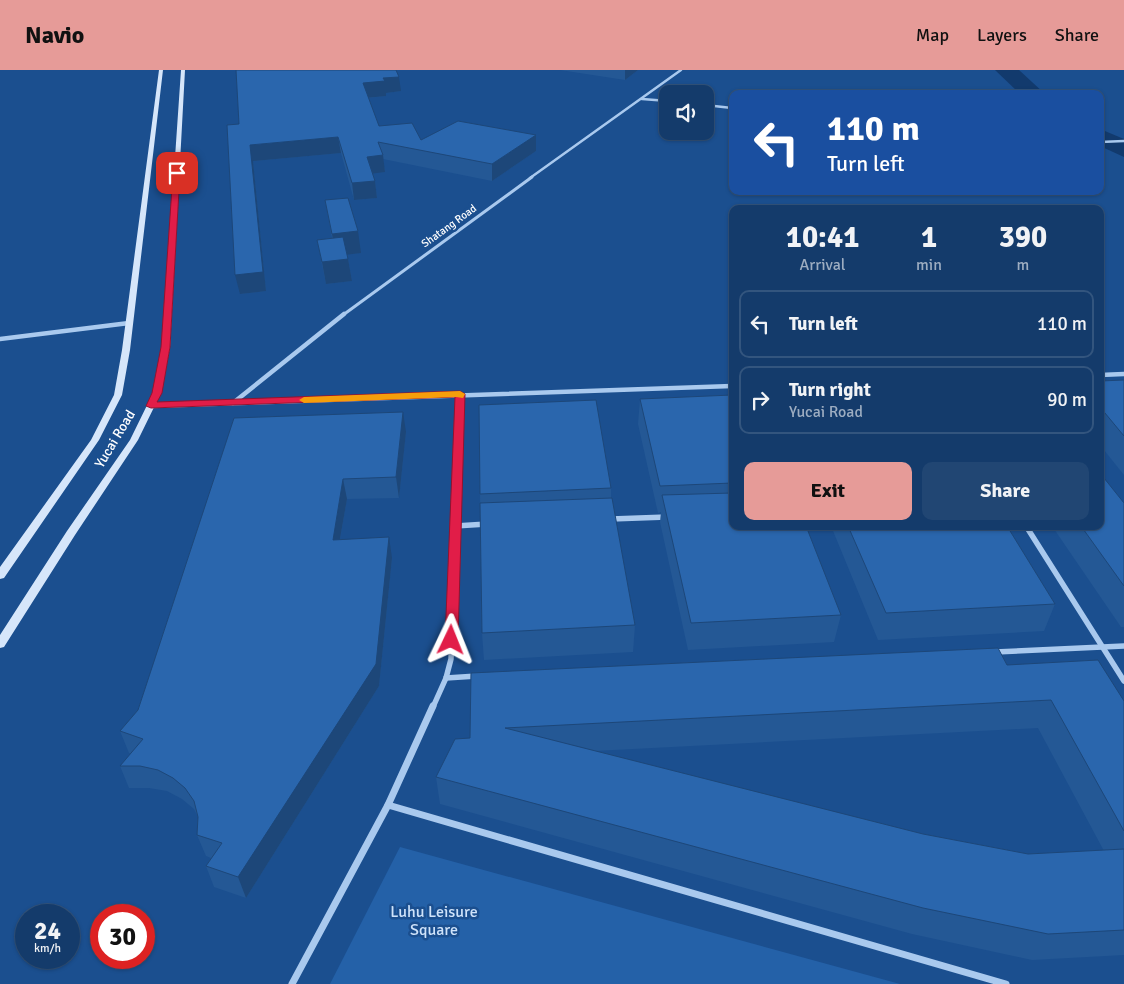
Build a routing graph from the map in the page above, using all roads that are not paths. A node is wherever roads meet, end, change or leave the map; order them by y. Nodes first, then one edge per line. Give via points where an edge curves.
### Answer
1 (160, 70) edge
2 (183, 70) edge
3 (681, 70) edge
4 (642, 99) junction
5 (659, 100) edge
6 (714, 106) edge
7 (729, 108) edge
8 (1124, 141) edge
9 (1104, 142) edge
10 (130, 323) junction
11 (0, 339) edge
12 (1124, 374) edge
13 (1104, 375) edge
14 (729, 386) edge
15 (460, 394) junction
16 (233, 403) junction
17 (151, 406) junction
18 (673, 517) edge
19 (604, 520) edge
20 (495, 524) edge
21 (455, 526) junction
22 (1029, 530) edge
23 (0, 575) edge
24 (0, 644) edge
25 (1124, 646) edge
26 (1103, 647) junction
27 (983, 652) edge
28 (486, 676) edge
29 (446, 678) junction
30 (1124, 680) edge
31 (388, 804) junction
32 (292, 984) edge
33 (1006, 984) edge

1 - 10 main road, Yucai Road
2 - 17 main road, Yucai Road via 166,347 157,393
3 - 4 street, Shatang Road
4 - 5 street
4 - 16 street, Shatang Road via 361,300
6 - 7 street
8 - 9 street
10 - 11 street
10 - 23 main road, Yucai Road via 118,395 100,431
12 - 13 street
14 - 15 street
15 - 16 street
15 - 21 street
16 - 17 street
17 - 24 main road, Yucai Road via 134,440
18 - 19 street
20 - 21 street
21 - 29 street via 450,659
22 - 26 street
25 - 26 street
26 - 27 street
26 - 30 street
28 - 29 street
29 - 31 street
31 - 32 street
31 - 33 street

